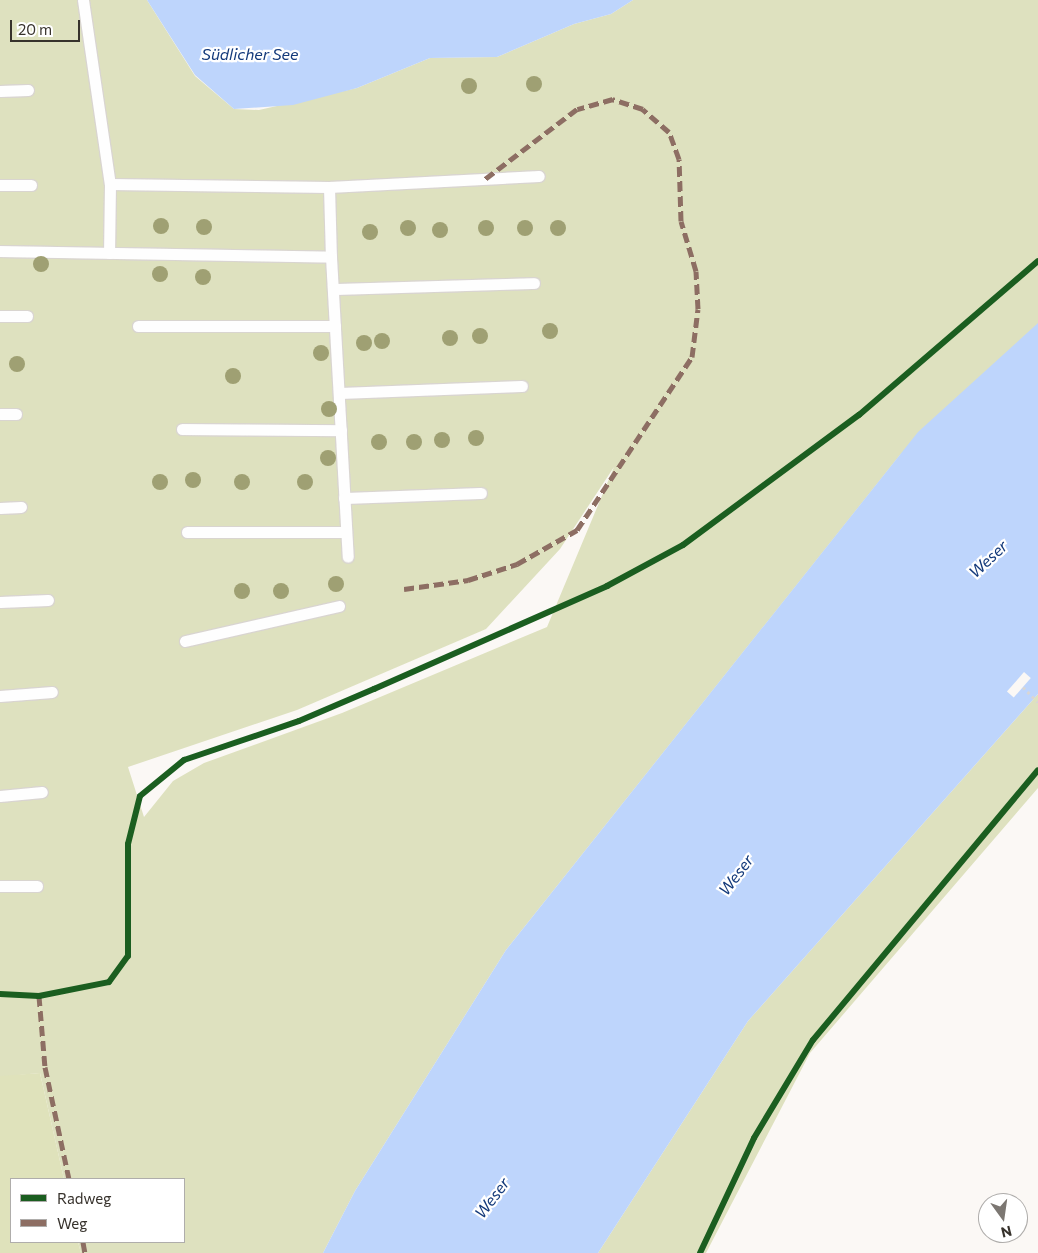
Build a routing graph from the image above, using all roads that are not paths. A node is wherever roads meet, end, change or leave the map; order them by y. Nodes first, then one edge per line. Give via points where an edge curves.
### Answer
1 (83, 0) edge
2 (28, 90) dead end
3 (0, 91) edge
4 (539, 176) dead end
5 (110, 184) junction
6 (30, 185) dead end
7 (0, 186) edge
8 (329, 187) junction
9 (0, 251) edge
10 (109, 253) junction
11 (331, 257) junction
12 (534, 283) dead end
13 (333, 289) junction
14 (0, 316) edge
15 (27, 316) dead end
16 (138, 326) dead end
17 (335, 326) junction
18 (522, 386) dead end
19 (339, 393) junction
20 (0, 414) edge
21 (16, 414) dead end
22 (182, 429) dead end
23 (341, 430) junction
24 (481, 493) dead end
25 (344, 498) junction
26 (21, 506) dead end
27 (0, 508) edge
28 (187, 532) dead end
29 (346, 532) junction
30 (348, 557) dead end
31 (48, 600) dead end
32 (0, 602) edge
33 (339, 606) dead end
34 (184, 641) dead end
35 (52, 692) dead end
36 (0, 696) edge
37 (42, 792) dead end
38 (0, 796) edge
39 (0, 886) edge
40 (37, 886) dead end

1 - 5 lane
2 - 3 lane
4 - 8 lane
5 - 8 lane
5 - 10 lane
6 - 7 lane
8 - 11 lane
9 - 10 lane
10 - 11 lane
11 - 13 lane
12 - 13 lane
13 - 17 lane
14 - 15 lane
16 - 17 lane
17 - 19 lane
18 - 19 lane
19 - 23 lane
20 - 21 lane
22 - 23 lane
23 - 25 lane
24 - 25 lane
25 - 29 lane
26 - 27 lane
28 - 29 lane
29 - 30 lane
31 - 32 lane
33 - 34 lane
35 - 36 lane
37 - 38 lane
39 - 40 lane

